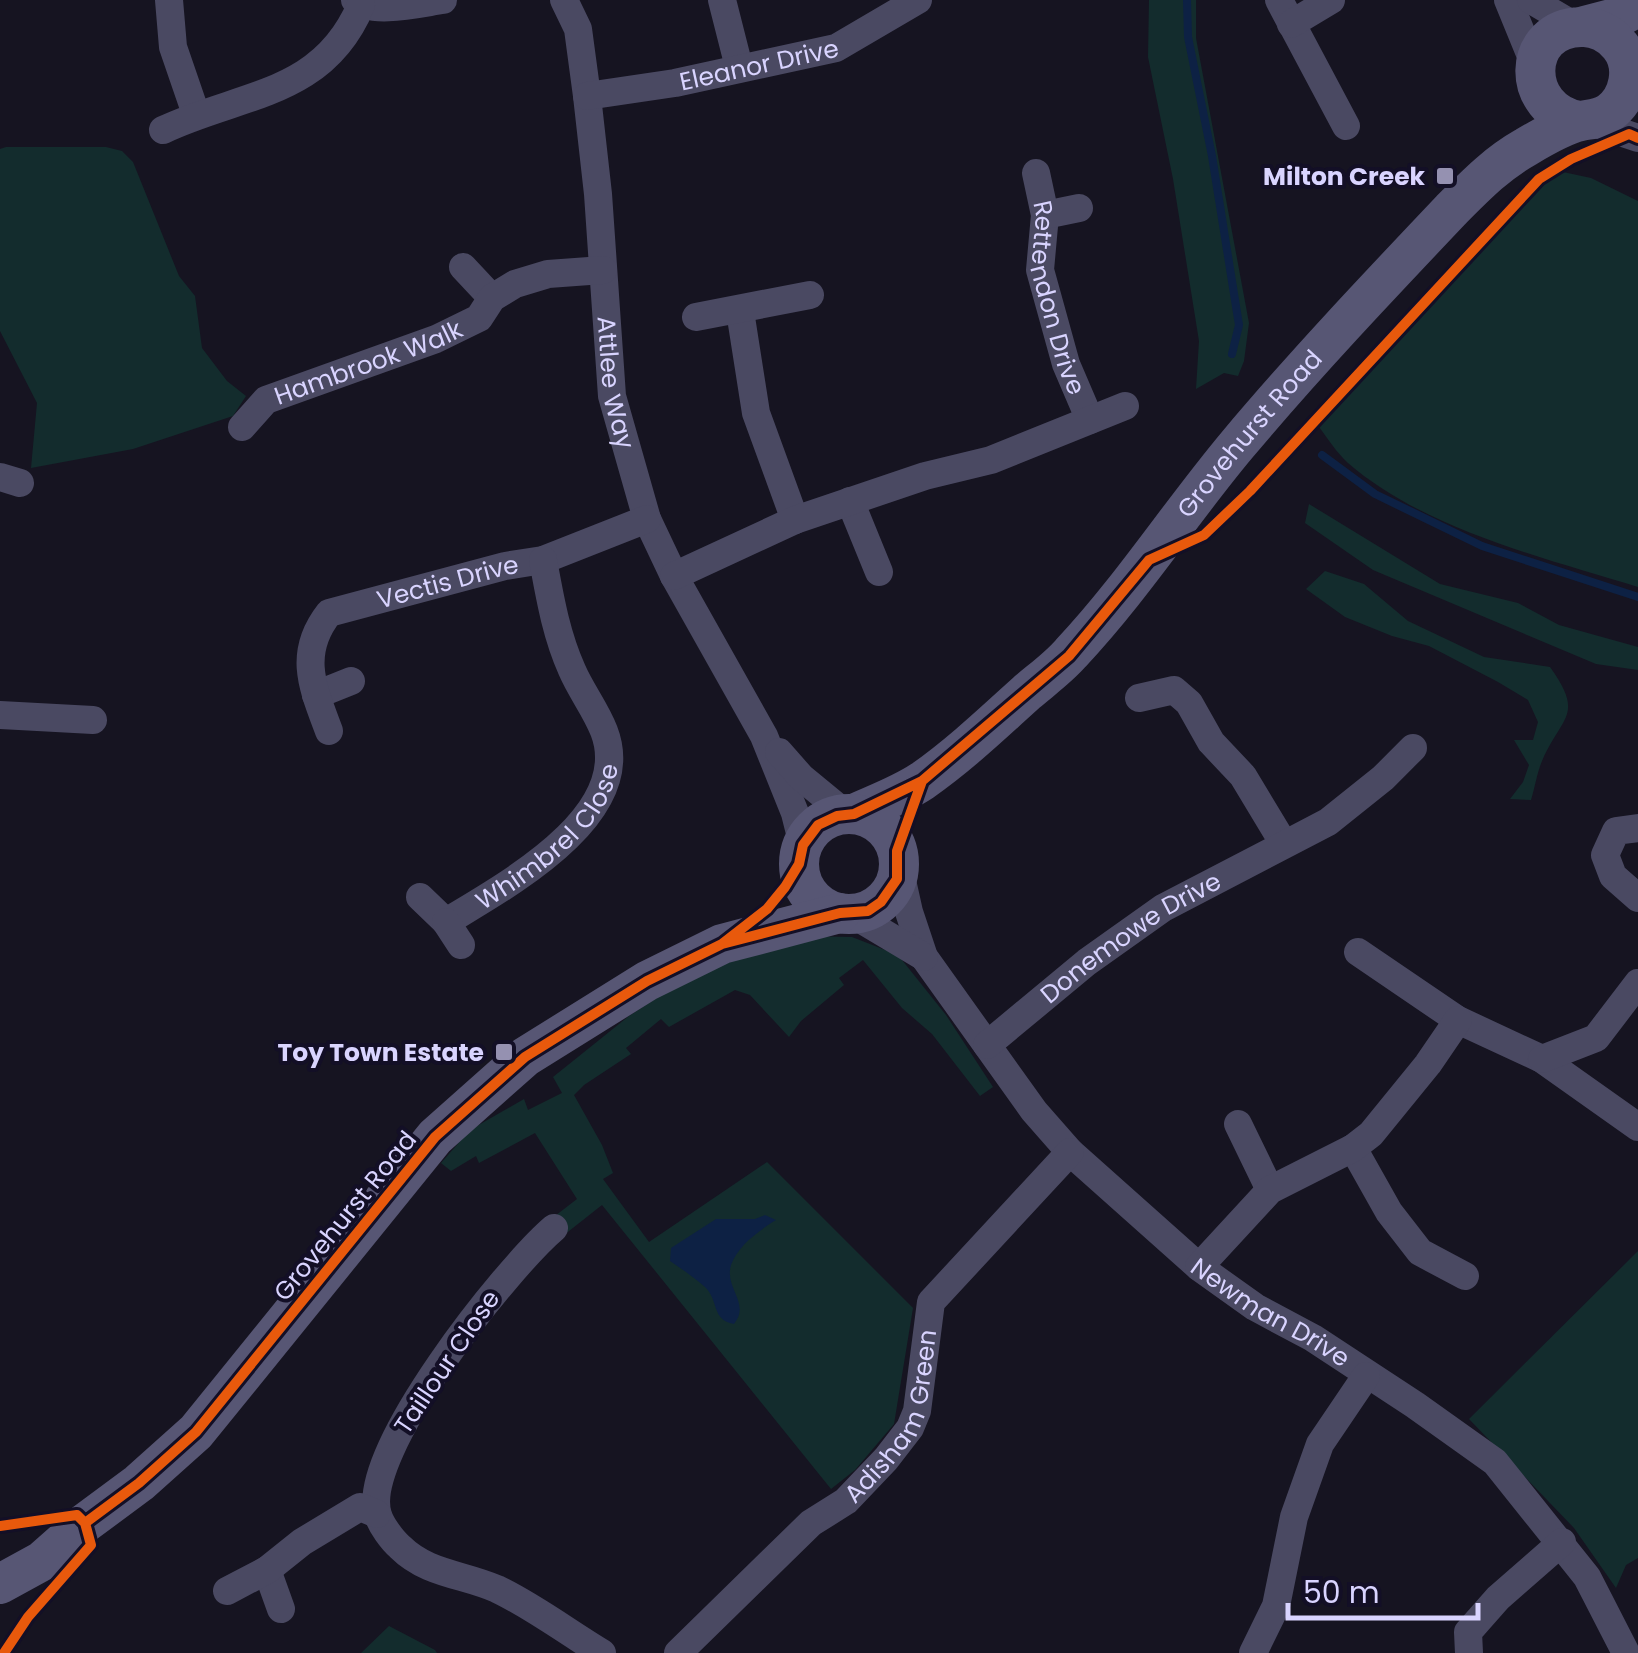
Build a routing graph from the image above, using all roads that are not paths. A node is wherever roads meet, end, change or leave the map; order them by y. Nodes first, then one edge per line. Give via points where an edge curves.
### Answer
1 (169, 0) edge
2 (443, 0) edge
3 (564, 0) edge
4 (722, 0) edge
5 (918, 0) edge
6 (1331, 0) edge
7 (1508, 0) edge
8 (1532, 0) edge
9 (358, 3) edge
10 (1638, 6) edge
11 (1285, 12) edge
12 (1580, 27) junction
13 (739, 67) junction
14 (1633, 67) edge
15 (1535, 72) junction
16 (587, 96) junction
17 (196, 114) junction
18 (1583, 121) junction
19 (1346, 126) dead end
20 (163, 130) dead end
21 (1638, 138) edge
22 (1491, 169) junction
23 (1036, 173) dead end
24 (1079, 208) dead end
25 (1046, 215) junction
26 (463, 267) dead end
27 (604, 270) junction
28 (810, 295) dead end
29 (492, 298) junction
30 (740, 311) junction
31 (696, 317) dead end
32 (1126, 406) dead end
33 (1090, 420) junction
34 (242, 427) dead end
35 (850, 500) junction
36 (647, 519) junction
37 (795, 520) junction
38 (543, 560) junction
39 (879, 572) dead end
40 (674, 576) junction
41 (351, 681) dead end
42 (316, 695) junction
43 (1139, 698) dead end
44 (0, 716) edge
45 (93, 720) dead end
46 (329, 731) dead end
47 (764, 736) junction
48 (1413, 748) dead end
49 (922, 781) junction
50 (850, 814) junction
51 (1638, 828) edge
52 (1284, 844) junction
53 (801, 854) junction
54 (898, 859) junction
55 (420, 897) dead end
56 (1638, 898) edge
57 (846, 914) junction
58 (722, 944) junction
59 (1358, 952) dead end
60 (924, 958) junction
61 (1638, 983) edge
62 (1458, 1020) junction
63 (988, 1045) junction
64 (1542, 1060) junction
65 (1238, 1124) dead end
66 (1638, 1127) edge
67 (1354, 1148) junction
68 (1070, 1152) junction
69 (1270, 1190) junction
70 (554, 1228) dead end
71 (1199, 1267) junction
72 (1465, 1276) dead end
73 (1366, 1376) junction
74 (378, 1514) junction
75 (1562, 1542) junction
76 (267, 1570) junction
77 (0, 1584) edge
78 (227, 1590) dead end
79 (281, 1609) dead end
80 (602, 1653) edge
81 (678, 1653) edge
82 (1252, 1653) edge
83 (1469, 1653) edge
84 (1626, 1653) edge

1 - 17 street via 173,47
2 - 9 street via 389,7
3 - 16 street, Attlee Way via 578,30
4 - 13 street
5 - 13 street, Eleanor Drive via 836,48
6 - 11 street
7 - 15 street
8 - 12 street
9 - 17 street via 340,44 300,79
10 - 12 street
11 - 19 street
12 - 14 street via 1607,34
12 - 15 street via 1546,43
13 - 16 street, Eleanor Drive
14 - 18 street via 1618,105
15 - 18 street via 1543,102
15 - 22 street, Grovehurst Road
16 - 27 street, Attlee Way
17 - 20 street
18 - 21 street
18 - 22 street, Grovehurst Road
22 - 49 street, Grovehurst Road via 1235,448 1069,656
23 - 25 street, Rettendon Drive
24 - 25 street
25 - 33 street, Rettendon Drive via 1040,270 1066,364
26 - 29 street, Hambrook Walk
27 - 29 street, Hambrook Walk via 548,274
27 - 36 street, Attlee Way via 612,396
28 - 30 street
29 - 34 street, Hambrook Walk via 479,318 436,339 266,400
30 - 31 street
30 - 37 street via 756,413
32 - 33 street, Rettendon Drive
33 - 35 street, Rettendon Drive via 992,460
35 - 37 street, Rettendon Drive
35 - 39 street
36 - 38 street, Vectis Drive
36 - 40 street, Attlee Way
37 - 40 street, Rettendon Drive
38 - 42 street, Vectis Drive via 329,613 312,645
38 - 55 street, Whimbrel Close via 555,625 605,734 605,786 535,868 454,934
40 - 47 street, Attlee Way
41 - 42 street
42 - 46 street, Vectis Drive
43 - 52 street via 1174,690 1190,702
44 - 45 street
47 - 50 street, Attlee Way via 801,778
47 - 53 street, Attlee Way via 795,813
48 - 52 street, Donemowe Drive via 1328,822
49 - 50 street, Grovehurst Road
49 - 54 street
50 - 53 street via 818,824
50 - 54 street via 880,825
51 - 56 street via 1616,830 1605,855 1614,876
52 - 63 street, Donemowe Drive via 1163,908
53 - 57 street via 810,894
53 - 58 street, Grovehurst Road via 767,908
54 - 57 street via 892,890 881,902
54 - 60 street, Newman Drive
57 - 58 street, Grovehurst Road
57 - 60 street, Newman Drive
58 - 77 street, Grovehurst Road via 581,1021 472,1101 435,1137 196,1432 42,1561
59 - 62 street
60 - 63 street, Newman Drive
61 - 64 street via 1596,1038
62 - 64 street
62 - 67 street via 1392,1110
63 - 68 street, Newman Drive
64 - 66 street
65 - 69 street
67 - 69 street
67 - 72 street via 1420,1252
68 - 71 street, Newman Drive
68 - 81 street, Adisham Green via 931,1302 917,1411 886,1460
69 - 71 street
70 - 74 street, Taillour Close via 492,1294 406,1416 383,1466
71 - 73 street, Newman Drive
73 - 75 street, Newman Drive via 1495,1462
73 - 82 street via 1320,1444 1294,1518 1276,1606
74 - 76 street via 360,1507
74 - 80 street via 396,1544 420,1564 496,1589
75 - 83 street via 1468,1632
75 - 84 street, Newman Drive
76 - 78 street
76 - 79 street

